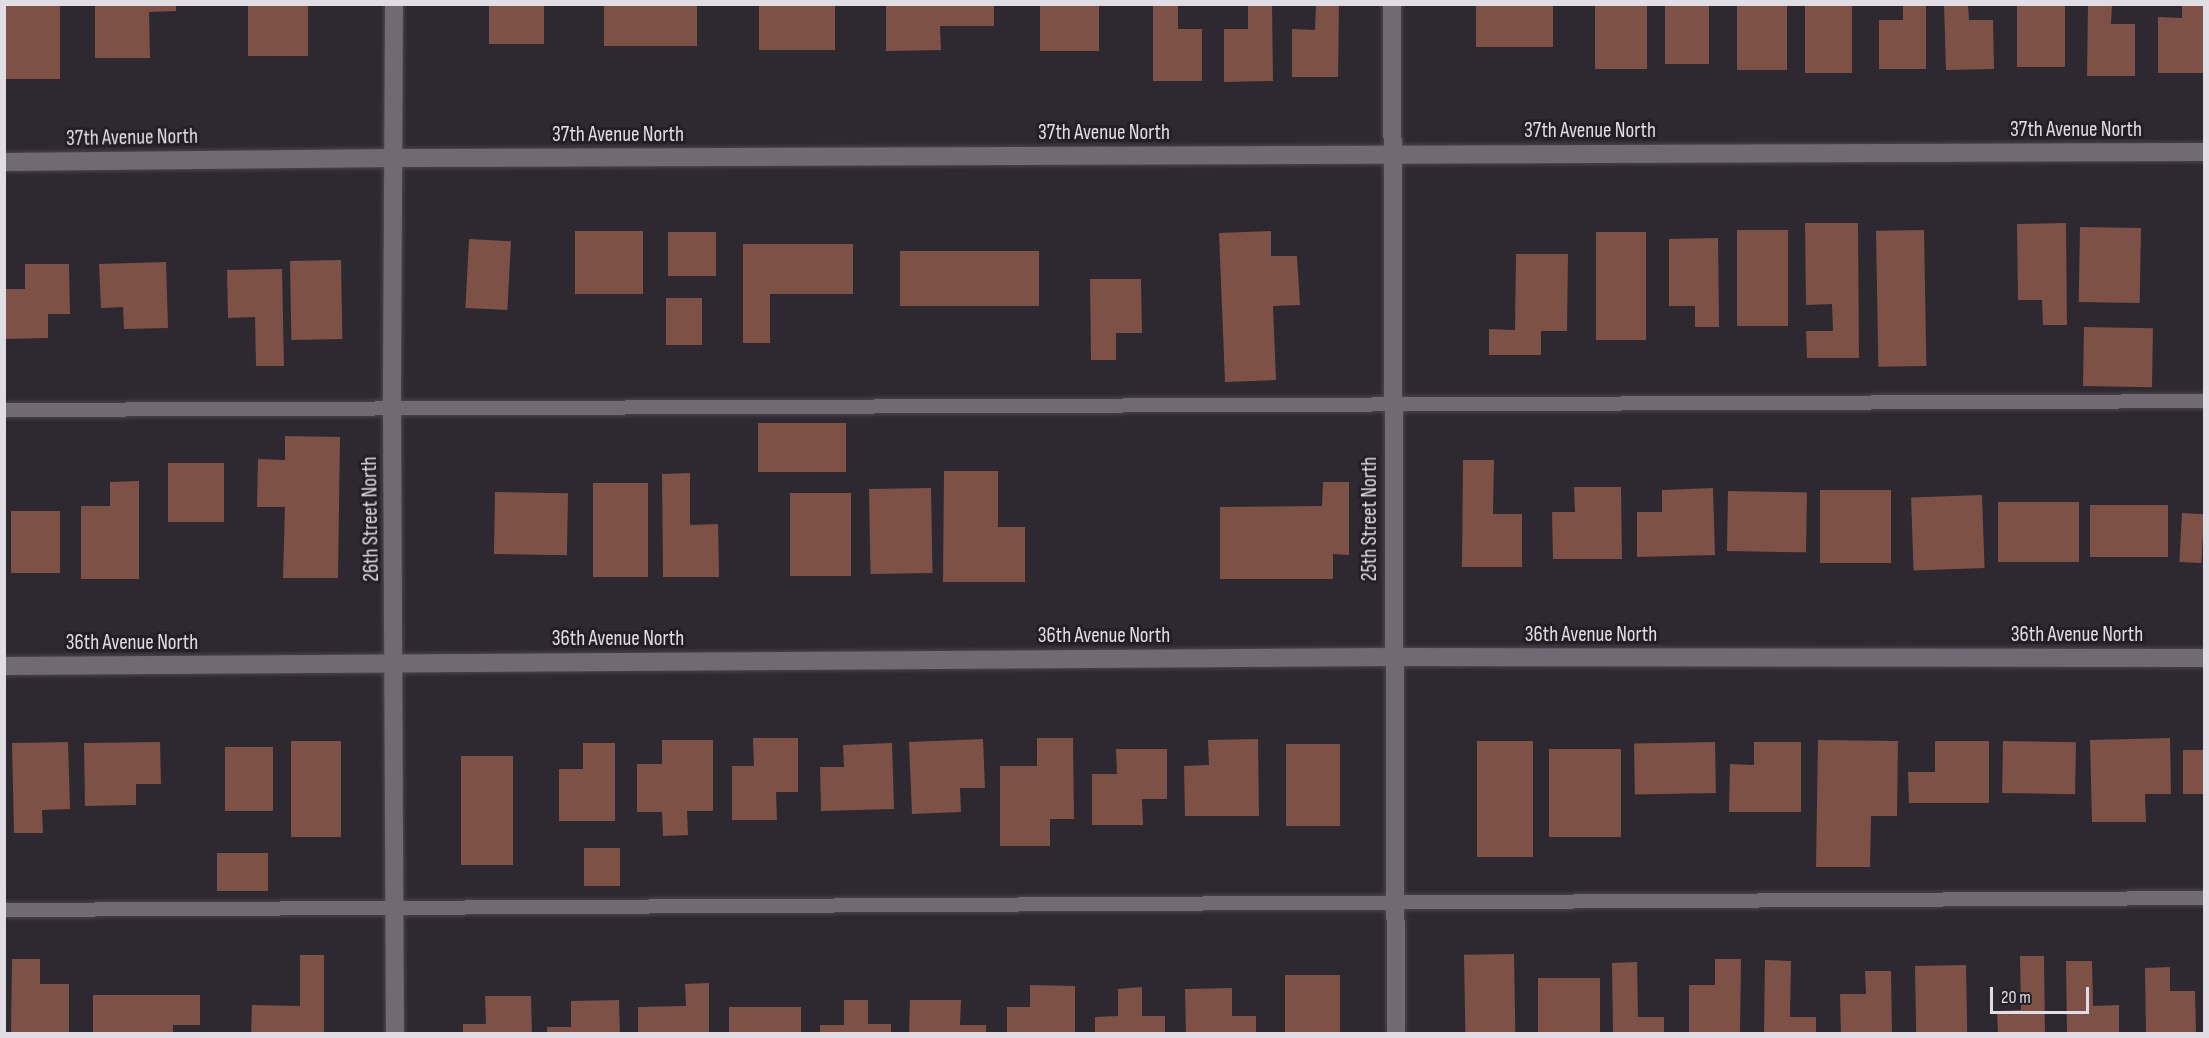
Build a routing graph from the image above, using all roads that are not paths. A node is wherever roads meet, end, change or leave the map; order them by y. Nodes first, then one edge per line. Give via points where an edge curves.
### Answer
1 (394, 4) edge
2 (1392, 4) edge
3 (2205, 152) edge
4 (1392, 154) junction
5 (395, 158) junction
6 (4, 162) edge
7 (2205, 401) edge
8 (1392, 402) junction
9 (392, 408) junction
10 (4, 410) edge
11 (1393, 657) junction
12 (2205, 658) edge
13 (395, 663) junction
14 (4, 666) edge
15 (2205, 898) edge
16 (1395, 904) junction
17 (4, 910) edge
18 (396, 910) junction
19 (395, 1034) edge
20 (1396, 1034) edge

1 - 5 street, 26th Street North
2 - 4 street, 25th Street North
3 - 4 street, 37th Avenue North
4 - 5 street, 37th Avenue North
4 - 8 street, 25th Street North
5 - 6 street, 37th Avenue North
5 - 9 street, 26th Street North
7 - 8 lane
8 - 9 lane
8 - 11 street, 25th Street North
9 - 10 lane
9 - 13 street, 26th Street North
11 - 12 street, 36th Avenue North
11 - 13 street, 36th Avenue North
11 - 16 street, 25th Street North
13 - 14 street, 36th Avenue North
13 - 18 street, 26th Street North
15 - 16 lane
16 - 18 lane
16 - 20 street, 25th Street North
17 - 18 lane
18 - 19 street, 26th Street North

